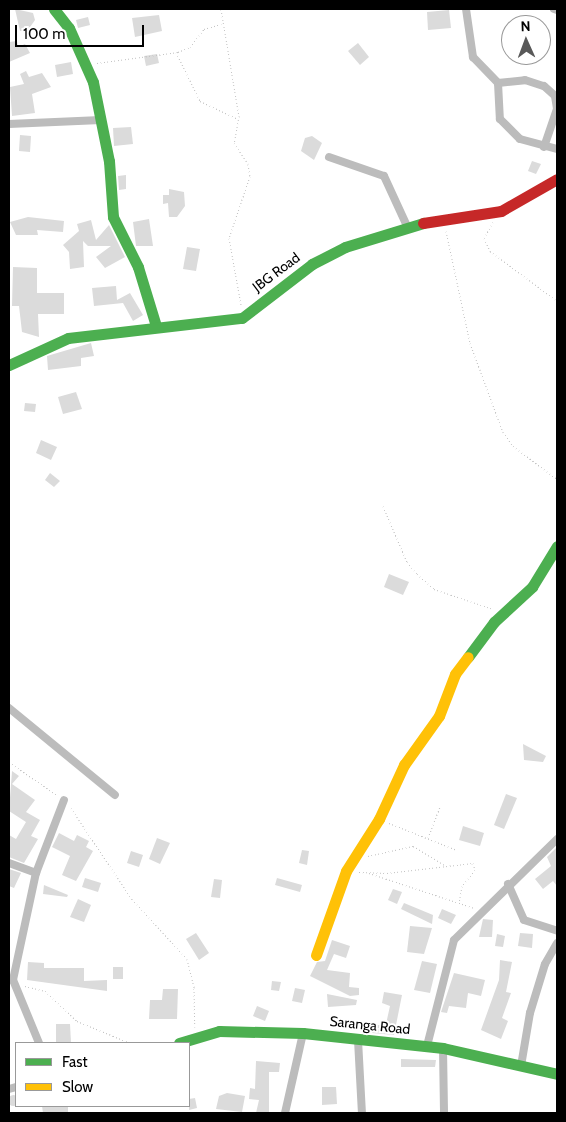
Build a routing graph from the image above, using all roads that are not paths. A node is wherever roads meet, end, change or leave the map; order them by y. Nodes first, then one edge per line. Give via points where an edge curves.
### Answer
1 (54, 9) edge
2 (466, 9) edge
3 (498, 83) junction
4 (557, 108) edge
5 (101, 120) junction
6 (9, 124) edge
7 (544, 148) junction
8 (557, 149) edge
9 (328, 157) dead end
10 (557, 179) edge
11 (407, 226) junction
12 (156, 326) junction
13 (9, 365) edge
14 (557, 546) edge
15 (9, 708) edge
16 (115, 795) dead end
17 (64, 800) road end
18 (557, 839) edge
19 (9, 863) edge
20 (36, 873) junction
21 (508, 884) junction
22 (557, 931) edge
23 (557, 942) edge
24 (316, 955) dead end
25 (13, 982) edge
26 (303, 1033) junction
27 (358, 1040) junction
28 (39, 1042) edge
29 (182, 1042) edge
30 (426, 1046) junction
31 (443, 1048) junction
32 (521, 1066) junction
33 (557, 1074) edge
34 (285, 1113) edge
35 (362, 1113) edge
36 (444, 1113) edge

1 - 5 street via 86,66
2 - 3 street via 473,58
3 - 4 street via 524,80 544,86 555,96
3 - 7 street via 500,119 507,129
4 - 7 street
5 - 6 street
5 - 12 street via 114,217 138,267
7 - 8 street
9 - 11 street via 384,176
10 - 11 street, JBG Road via 501,211
11 - 12 street, JBG Road via 345,247 312,264 242,318
12 - 13 street via 68,338
14 - 24 street via 532,587 503,612 455,674 439,716 404,765 379,819 346,871
15 - 16 street
17 - 20 street
18 - 21 street
19 - 20 street
20 - 25 street
21 - 22 street via 524,920
21 - 30 street via 454,940
23 - 32 street via 545,964 530,1013
25 - 28 street
26 - 27 street, Saranga Road
26 - 29 street, Saranga Road via 220,1031
26 - 34 street
27 - 30 street, Saranga Road
27 - 35 street
30 - 31 street, Saranga Road
31 - 32 street, Saranga Road
31 - 36 street
32 - 33 street, Saranga Road

